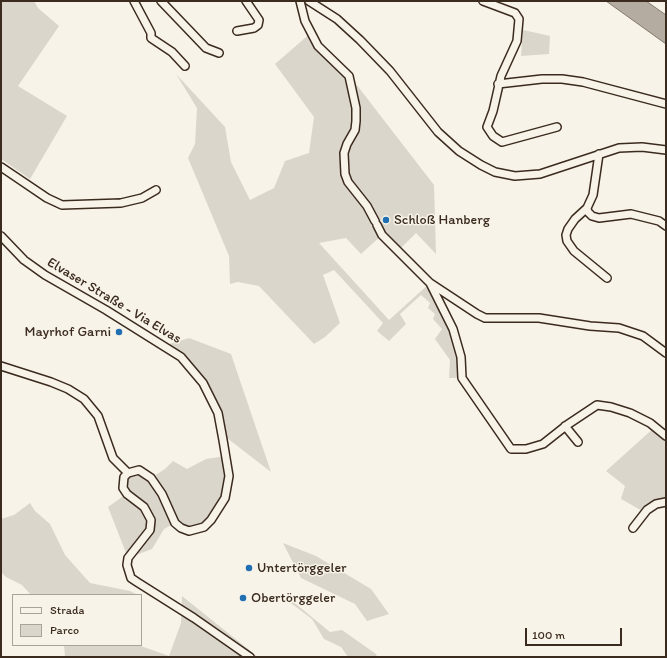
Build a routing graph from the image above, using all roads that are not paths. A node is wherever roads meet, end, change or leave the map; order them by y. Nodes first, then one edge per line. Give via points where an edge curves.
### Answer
1 (134, 1) edge
2 (162, 1) edge
3 (246, 1) edge
4 (300, 1) edge
5 (309, 1) edge
6 (483, 1) edge
7 (237, 31) dead end
8 (219, 53) dead end
9 (185, 66) dead end
10 (498, 84) junction
11 (666, 104) edge
12 (557, 127) dead end
13 (666, 150) edge
14 (599, 154) junction
15 (1, 167) edge
16 (156, 190) dead end
17 (587, 208) junction
18 (666, 226) edge
19 (1, 236) edge
20 (607, 278) dead end
21 (430, 283) junction
22 (666, 353) edge
23 (1, 366) edge
24 (565, 426) junction
25 (666, 436) edge
26 (578, 442) dead end
27 (128, 473) junction
28 (666, 502) edge
29 (633, 528) dead end
30 (250, 657) edge

1 - 9 street via 151,33 151,38 172,52
2 - 8 street via 206,48
3 - 7 street via 259,20 258,25
4 - 21 street via 305,21 318,46 349,76 356,121 355,130 344,154 348,182 367,206 382,235
5 - 14 street via 338,19 390,71 438,132 459,151 481,165 495,172 515,176 540,174
6 - 10 street via 518,16 517,41
10 - 11 street via 562,79
10 - 12 street via 494,111 487,128 493,136 502,142
13 - 14 street via 619,148
14 - 17 street via 593,195
15 - 16 street via 62,205 121,203 142,198
17 - 18 street via 592,216 599,218 631,214 659,221
17 - 20 street via 568,229 567,241 574,251
19 - 27 street, Elvaser Straße - Via Elvas via 24,260 45,275 181,357 196,372 211,396 218,414 229,476 225,498 204,527 196,530 181,528 175,523 162,494 151,478 139,470
21 - 22 street via 485,318 539,318 619,328 642,336
21 - 24 street via 454,329 461,357 462,378 508,446 515,450 535,448
23 - 27 street via 51,382 84,399 98,416 113,458
24 - 25 street via 597,405 604,405 630,413 650,423
24 - 26 street
27 - 30 street via 124,478 123,488 144,507 151,520 150,530 128,558 128,572 137,582
28 - 29 street via 656,504 647,510

